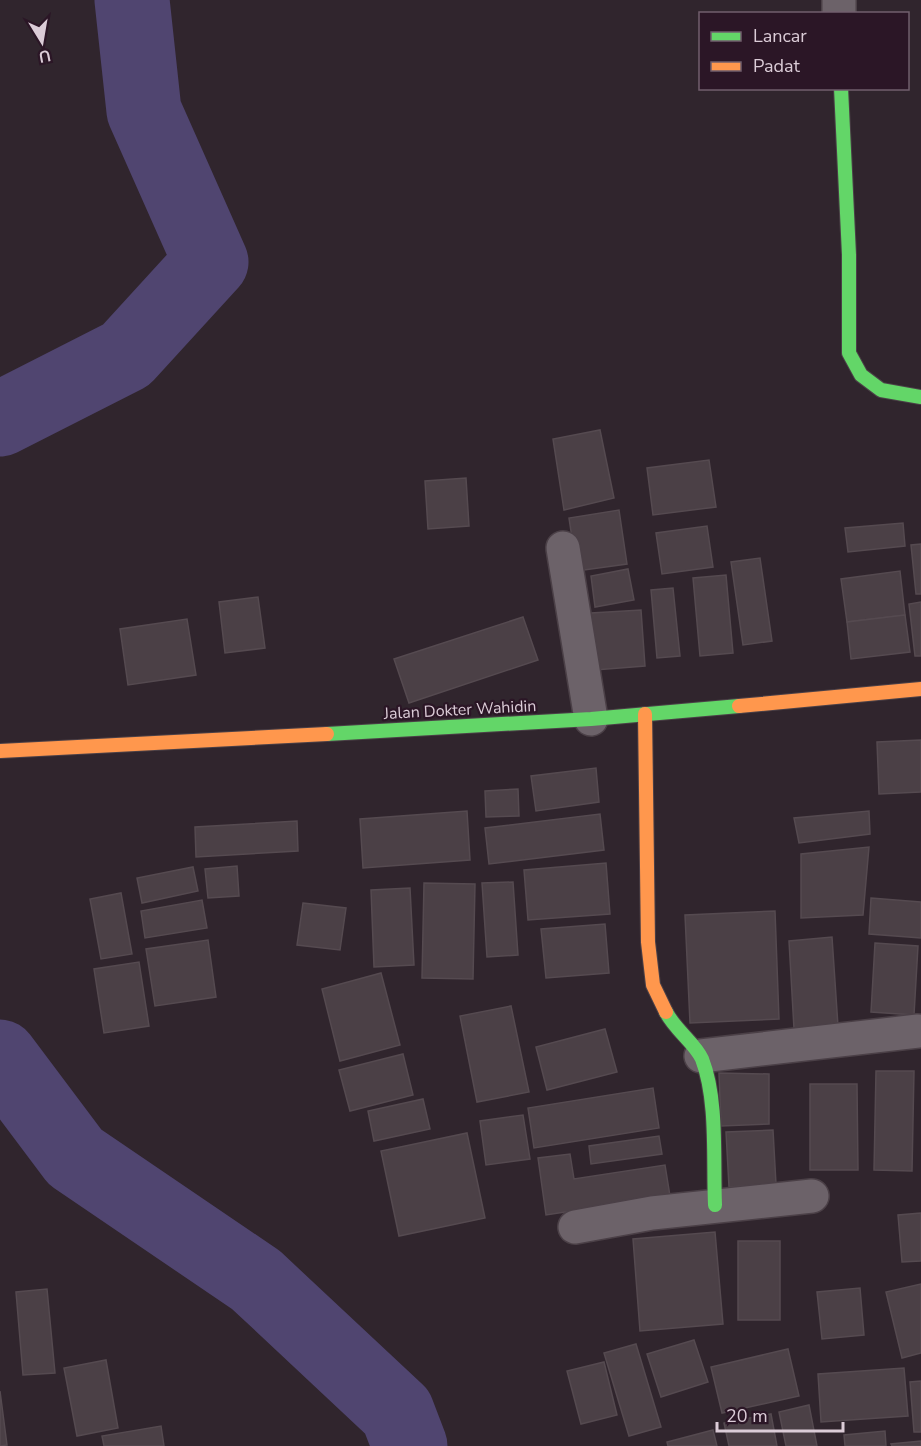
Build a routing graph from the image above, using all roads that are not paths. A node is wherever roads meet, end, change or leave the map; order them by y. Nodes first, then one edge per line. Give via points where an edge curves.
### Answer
1 (841, 90) edge
2 (921, 397) edge
3 (563, 549) dead end
4 (921, 689) edge
5 (645, 714) junction
6 (591, 718) junction
7 (0, 751) edge
8 (918, 1031) dead end
9 (701, 1056) junction
10 (812, 1196) dead end
11 (715, 1205) junction
12 (575, 1227) dead end

1 - 2 main road via 849,354 861,375 881,390
3 - 6 street
4 - 5 main road, Jalan Dokter Wahidin
5 - 6 main road, Jalan Dokter Wahidin
5 - 9 main road via 648,942 653,985 673,1026
6 - 7 main road, Jalan Dokter Wahidin
8 - 9 street
9 - 11 main road via 710,1085
10 - 11 street
11 - 12 street

